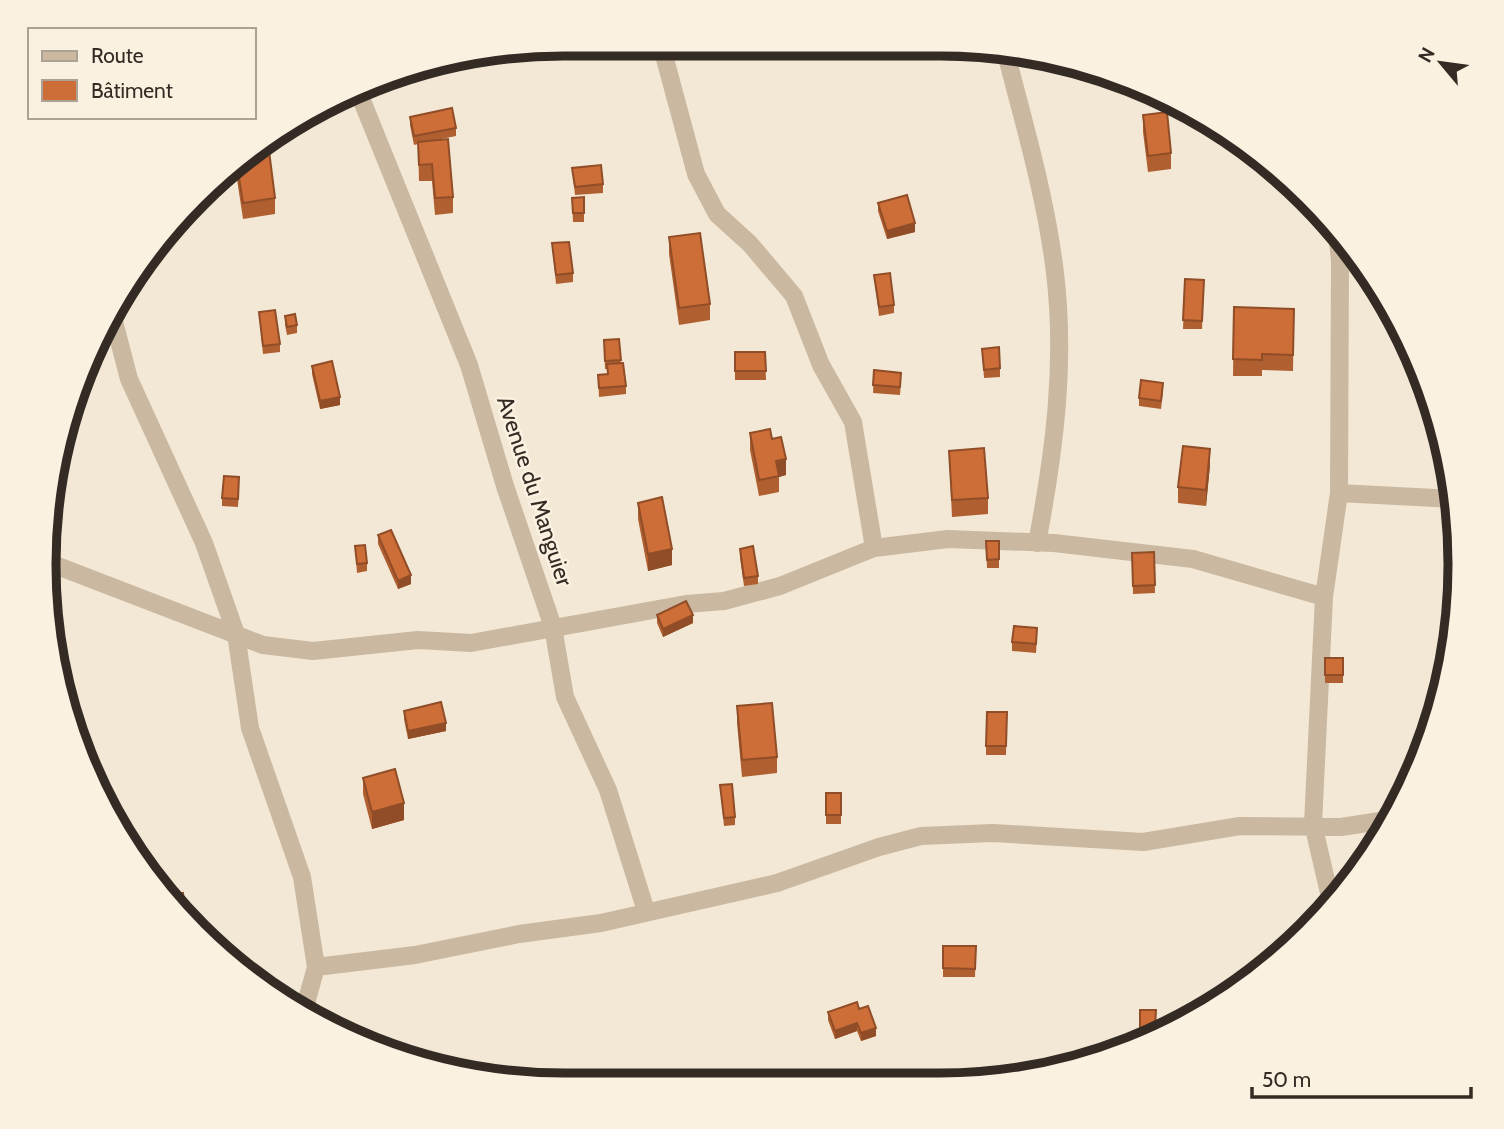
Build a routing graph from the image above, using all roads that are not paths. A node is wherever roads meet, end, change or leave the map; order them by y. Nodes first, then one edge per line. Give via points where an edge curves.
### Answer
1 (664, 56) edge
2 (1008, 60) edge
3 (361, 99) edge
4 (1339, 250) edge
5 (115, 326) edge
6 (1339, 493) junction
7 (1444, 498) edge
8 (1037, 542) junction
9 (874, 548) junction
10 (56, 568) edge
11 (1324, 597) junction
12 (553, 627) junction
13 (236, 634) junction
14 (1379, 821) edge
15 (1313, 824) junction
16 (1329, 892) edge
17 (646, 911) junction
18 (316, 967) junction
19 (306, 1003) edge

1 - 9 street via 696,174 717,214 750,244 793,296 821,365 853,422
2 - 8 street via 1055,273 1060,365 1051,470
3 - 12 street, Avenue du Manguier via 469,365
4 - 6 street
5 - 13 street via 129,379 204,543
6 - 7 street
6 - 11 street
8 - 9 street via 947,539
8 - 11 street via 1193,559
9 - 12 street via 780,586 724,601
10 - 13 street
11 - 15 street
12 - 13 street via 471,643 418,640 313,651 263,645
12 - 17 street, Avenue du Manguier via 565,697 608,790
13 - 18 street via 250,728 302,877
14 - 15 street via 1341,827
15 - 16 street
15 - 17 street via 1240,826 1143,842 993,833 921,836 777,883
17 - 18 street via 415,955
18 - 19 street

